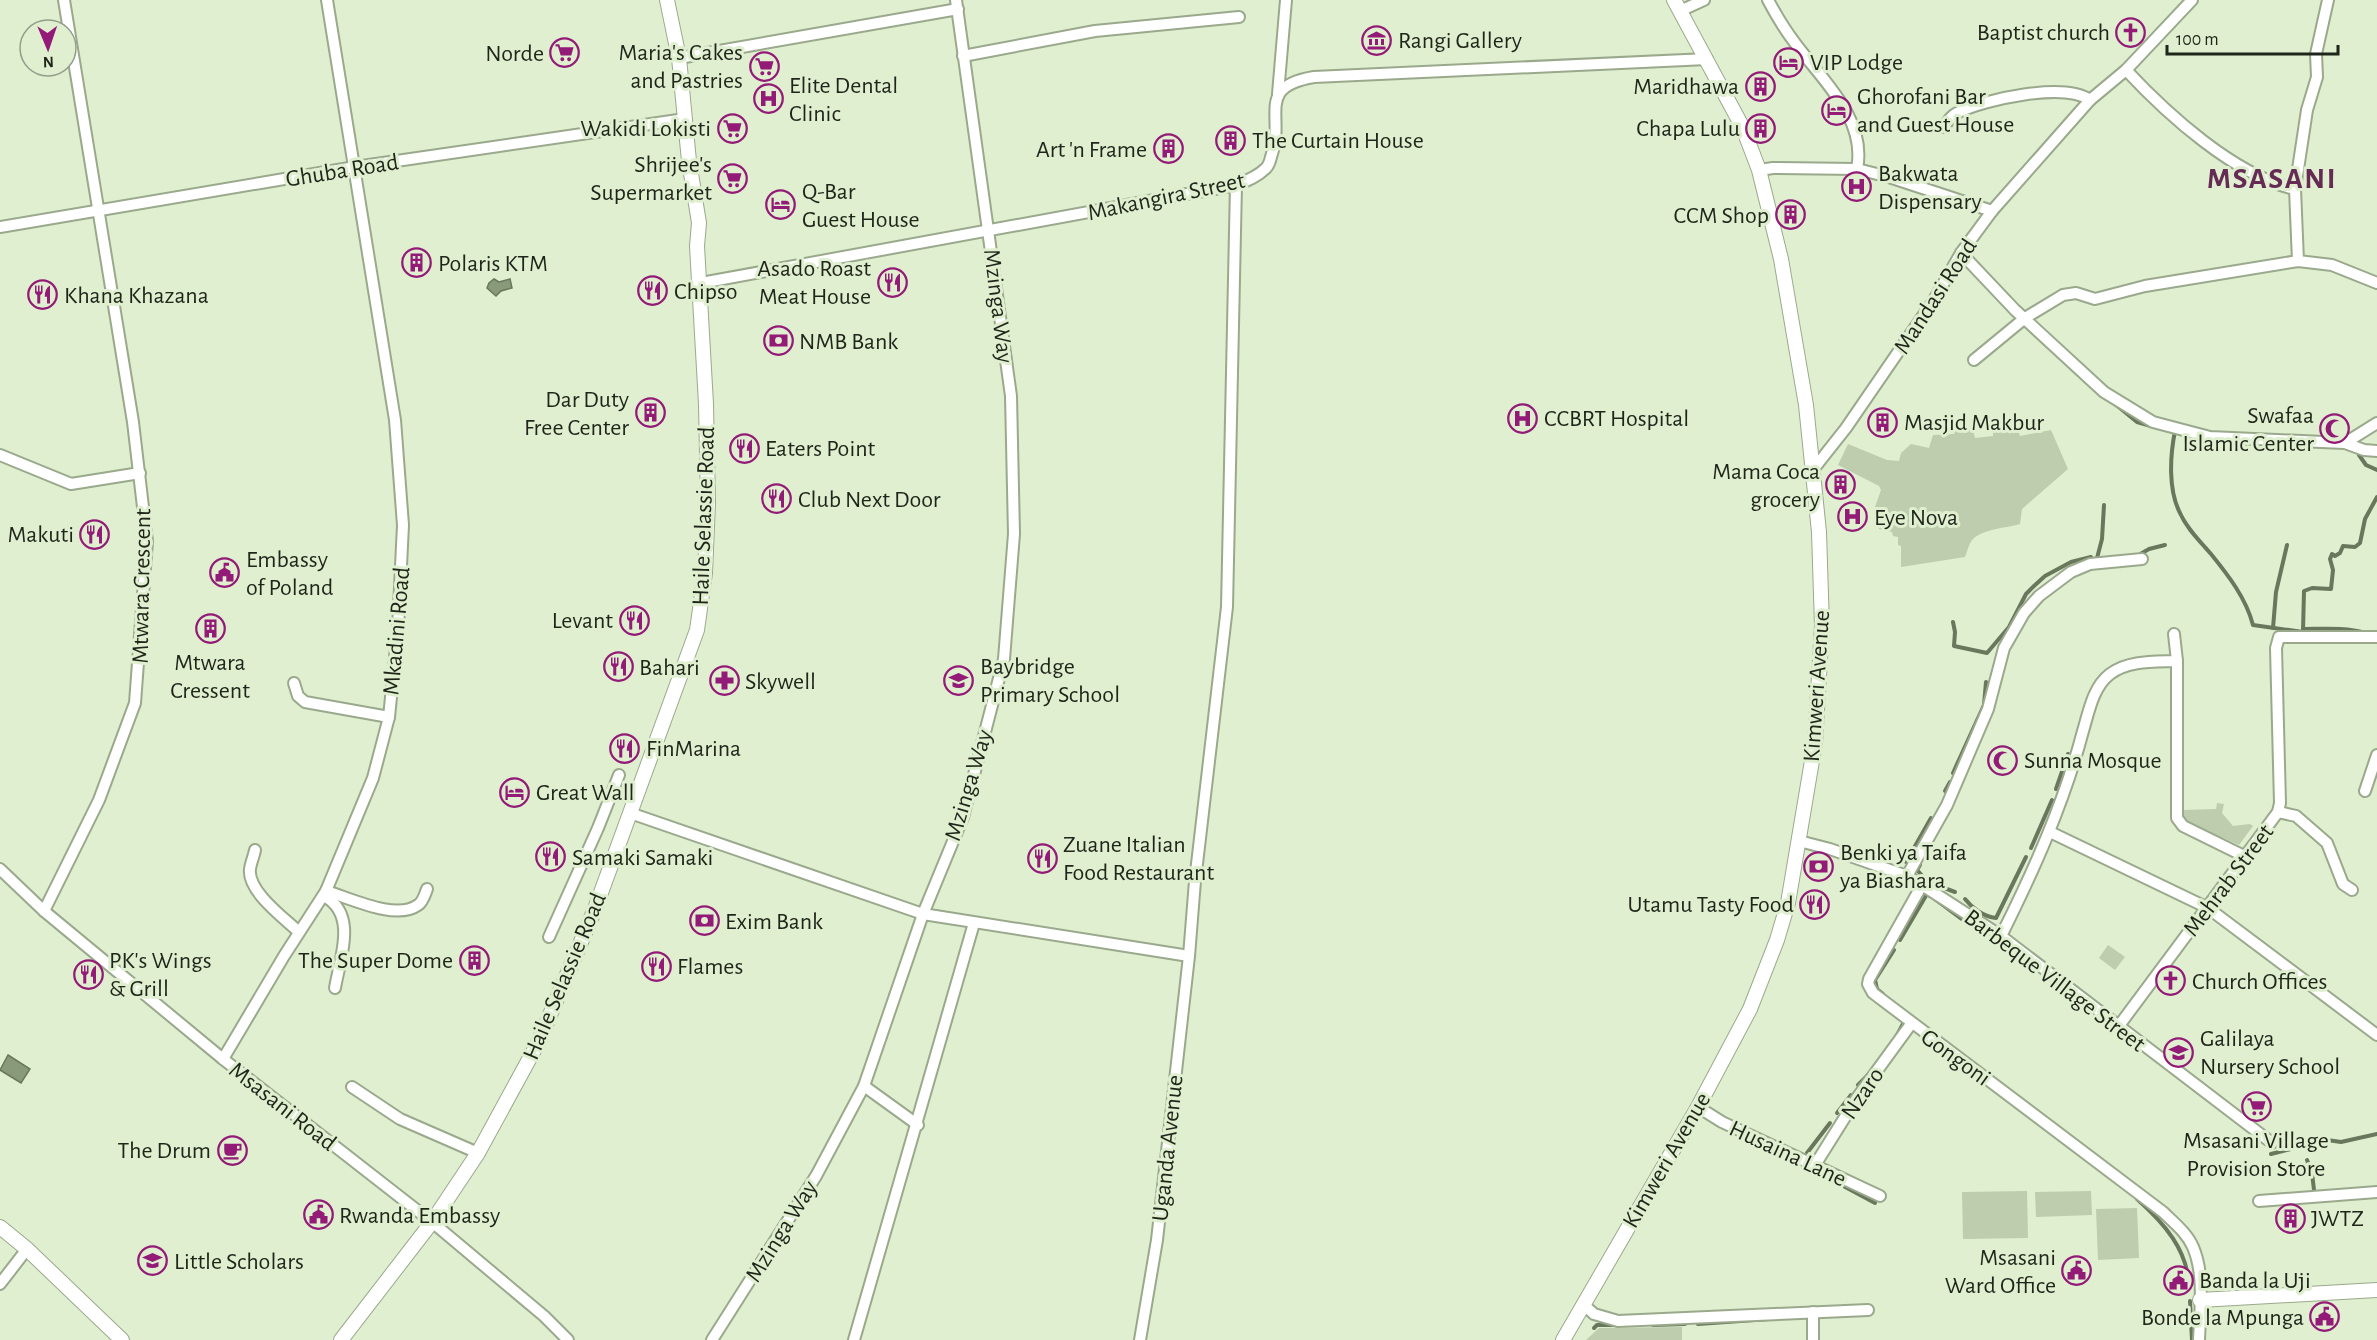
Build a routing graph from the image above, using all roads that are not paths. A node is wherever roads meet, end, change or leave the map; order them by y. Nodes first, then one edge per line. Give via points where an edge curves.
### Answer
1 (64, 0) edge
2 (327, 0) edge
3 (667, 0) edge
4 (1286, 0) edge
5 (1704, 0) edge
6 (1768, 0) edge
7 (2192, 0) edge
8 (2328, 0) edge
9 (957, 4) edge
10 (1677, 5) edge
11 (1239, 17) dead end
12 (963, 56) junction
13 (679, 58) junction
14 (1707, 59) junction
15 (2127, 70) junction
16 (1278, 94) junction
17 (2090, 100) junction
18 (685, 119) junction
19 (1944, 127) dead end
20 (355, 167) junction
21 (1857, 169) junction
22 (1759, 170) junction
23 (1236, 185) junction
24 (2295, 189) junction
25 (99, 209) junction
26 (1992, 211) junction
27 (0, 227) edge
28 (989, 232) junction
29 (1961, 254) junction
30 (2298, 261) junction
31 (701, 283) junction
32 (2377, 283) edge
33 (2025, 318) junction
34 (1974, 360) dead end
35 (2377, 423) edge
36 (2345, 443) junction
37 (2377, 451) edge
38 (0, 455) edge
39 (1812, 471) junction
40 (140, 473) junction
41 (2142, 559) dead end
42 (2174, 634) dead end
43 (2377, 637) edge
44 (2177, 661) junction
45 (294, 682) dead end
46 (389, 717) junction
47 (2377, 755) edge
48 (619, 775) dead end
49 (2365, 791) dead end
50 (2278, 812) junction
51 (630, 813) junction
52 (2050, 832) junction
53 (1799, 841) junction
54 (255, 850) dead end
55 (2246, 857) junction
56 (0, 869) edge
57 (1907, 876) junction
58 (1922, 885) junction
59 (427, 889) dead end
60 (2352, 890) dead end
61 (325, 893) junction
62 (2208, 908) junction
63 (44, 911) junction
64 (922, 914) junction
65 (974, 923) junction
66 (299, 932) junction
67 (2001, 936) junction
68 (549, 938) dead end
69 (1189, 956) junction
70 (335, 988) dead end
71 (1911, 1024) junction
72 (2118, 1027) junction
73 (2377, 1035) edge
74 (223, 1059) junction
75 (864, 1086) junction
76 (352, 1087) dead end
77 (1698, 1107) junction
78 (918, 1125) junction
79 (2272, 1143) dead end
80 (478, 1153) junction
81 (1815, 1165) junction
82 (2377, 1192) edge
83 (1880, 1196) dead end
84 (2259, 1201) dead end
85 (432, 1222) junction
86 (0, 1227) edge
87 (27, 1249) junction
88 (0, 1284) edge
89 (2377, 1290) edge
90 (2200, 1300) junction
91 (1584, 1305) junction
92 (1868, 1310) dead end
93 (1813, 1312) junction
94 (122, 1340) edge
95 (341, 1340) edge
96 (568, 1340) edge
97 (712, 1340) edge
98 (854, 1340) edge
99 (1140, 1340) edge
100 (1563, 1340) edge
101 (1813, 1340) edge
102 (2199, 1340) edge

1 - 25 street, Mtwara Crescent
2 - 20 street, Mkadini Road
3 - 13 street, Haile Selassie Road
4 - 16 street, Makangira Street
5 - 10 street
6 - 21 street via 1791,39 1829,83 1852,124 1858,144
7 - 15 street, Mandasi Road
8 - 24 street
9 - 12 street, Mzinga Way
9 - 13 street
10 - 14 street, Kimweri Avenue
11 - 12 street via 1095,31
12 - 28 street, Mzinga Way
13 - 18 street, Haile Selassie Road
14 - 16 street via 1314,76 1286,84
14 - 22 street, Kimweri Avenue via 1743,128
15 - 17 street, Mandasi Road
15 - 24 street via 2185,126 2218,151 2250,173
16 - 23 street, Makangira Street via 1275,147 1267,167
17 - 19 street via 2079,94 2012,95 1955,114
17 - 26 street, Mandasi Road
18 - 20 street, Ghuba Road
18 - 31 street, Haile Selassie Road via 699,223
20 - 25 street, Ghuba Road
20 - 46 street, Mkadini Road via 395,420 403,525 399,628
21 - 22 street
21 - 26 street
22 - 39 street, Kimweri Avenue via 1781,259 1806,405
23 - 28 street, Makangira Street
23 - 69 street, Uganda Avenue via 1227,607
24 - 30 street
25 - 27 street, Ghuba Road
25 - 40 street, Mtwara Crescent
26 - 29 street, Mandasi Road
28 - 31 street, Makangira Street
28 - 64 street, Mzinga Way via 1011,396 1014,534 1004,659 963,817
29 - 33 street
29 - 39 street, Mandasi Road via 1934,300
30 - 32 street via 2332,265
30 - 33 street via 2145,286 2095,300 2076,293 2063,296
31 - 51 street, Haile Selassie Road via 708,503 705,573 697,630
33 - 34 street
33 - 36 street via 2104,392 2153,422 2210,437
35 - 36 street
36 - 37 street
38 - 40 street via 71,484
39 - 53 street, Kimweri Avenue via 1819,532 1822,626 1815,742
40 - 63 street, Mtwara Crescent via 147,541 135,702 99,800
41 - 57 street via 2090,564 2039,596 2024,612 2004,648 1988,709 1947,805
42 - 44 street
43 - 50 street, Mehrab Street via 2279,637
44 - 52 street via 2121,667 2097,689
44 - 55 street via 2179,823
45 - 46 street via 298,696 305,702
46 - 61 street, Mkadini Road via 373,778
47 - 49 street
48 - 68 street
50 - 55 street, Mehrab Street
50 - 60 street via 2296,816 2327,843 2343,884
51 - 64 street
51 - 80 street, Haile Selassie Road via 538,1043
52 - 62 street
52 - 67 street
53 - 57 street
53 - 77 street, Kimweri Avenue via 1788,903 1764,976
54 - 66 street via 250,869 254,885
55 - 62 street, Mehrab Street
56 - 63 street, Msasani Road
57 - 58 street
58 - 67 street, Barbeque Village Street
58 - 71 street, Gongoni via 1868,984 1880,1000
59 - 61 street via 421,904 393,912
61 - 66 street, Mkadini Road
61 - 70 street via 345,924
62 - 72 street, Mehrab Street
62 - 73 street
63 - 74 street, Msasani Road
64 - 65 street
64 - 75 street, Mzinga Way
65 - 69 street
65 - 78 street
66 - 74 street, Mkadini Road
67 - 72 street, Barbeque Village Street
69 - 99 street, Uganda Avenue via 1157,1240
71 - 81 street, Nzaro
71 - 90 street, Gongoni via 2163,1212 2184,1232 2198,1265
72 - 79 street, Barbeque Village Street
74 - 85 street, Msasani Road
75 - 78 street
75 - 97 street, Mzinga Way via 816,1176
76 - 80 street via 400,1119
77 - 81 street, Husaina Lane
77 - 91 street, Kimweri Avenue
78 - 98 street
80 - 85 street, Haile Selassie Road
81 - 83 street, Husaina Lane
82 - 84 street
85 - 95 street, Haile Selassie Road
85 - 96 street, Msasani Road
86 - 87 street
87 - 88 street
87 - 94 street
89 - 90 street
90 - 102 street
91 - 93 street via 1594,1314 1618,1321
91 - 100 street, Kimweri Avenue
92 - 93 street
93 - 101 street

